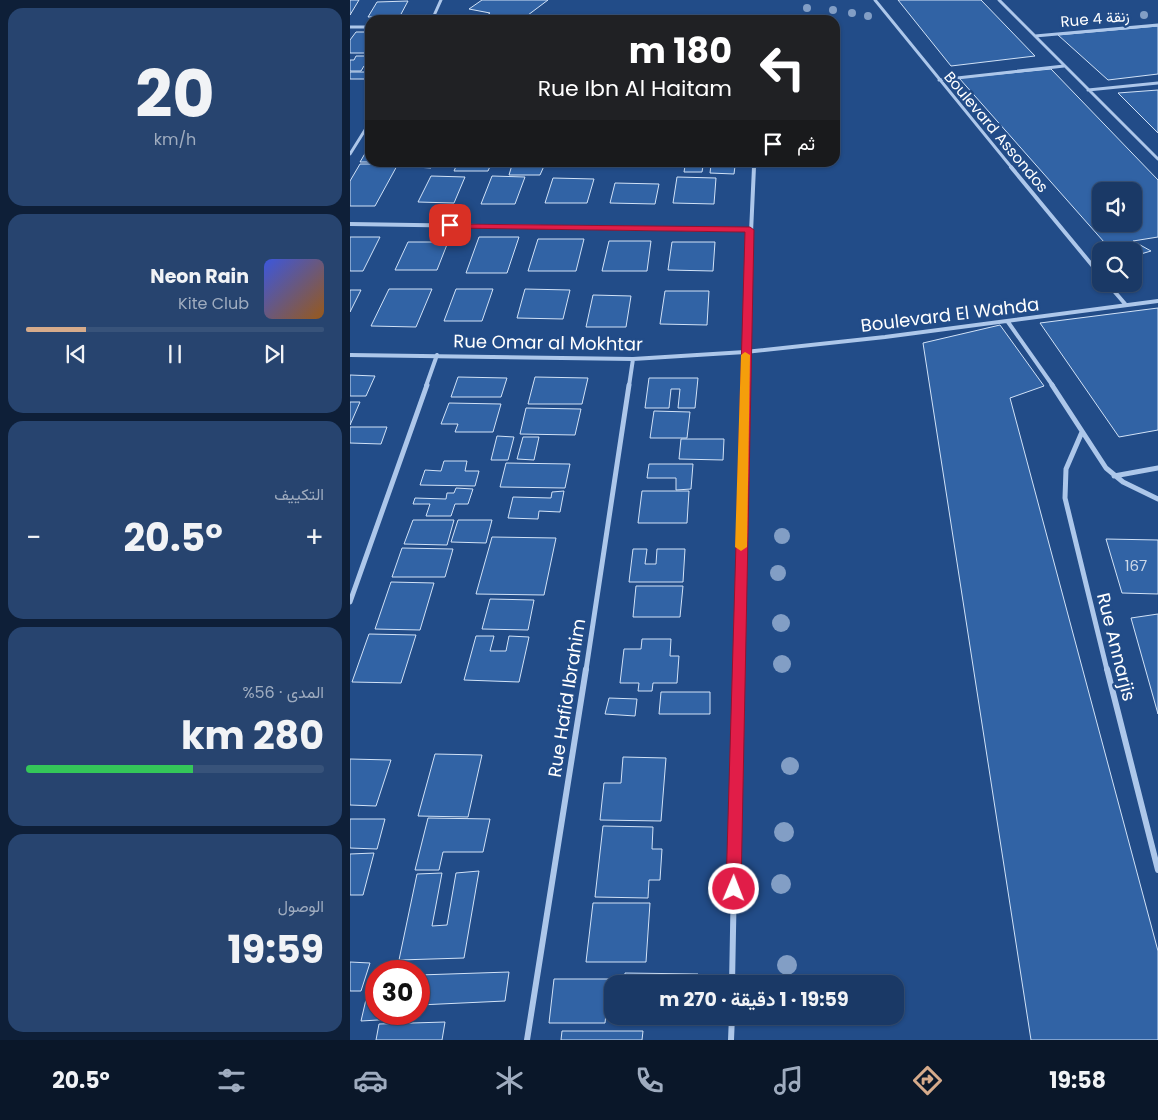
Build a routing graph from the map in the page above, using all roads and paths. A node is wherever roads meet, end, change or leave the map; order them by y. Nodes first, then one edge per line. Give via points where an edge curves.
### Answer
1 (441, 0) edge
2 (876, 0) edge
3 (999, 0) edge
4 (434, 15) edge
5 (1158, 25) edge
6 (350, 27) edge
7 (365, 27) edge
8 (1035, 36) junction
9 (1064, 66) junction
10 (939, 80) junction
11 (1158, 83) edge
12 (1088, 90) junction
13 (365, 132) edge
14 (350, 154) edge
15 (1158, 159) edge
16 (754, 167) edge
17 (350, 224) edge
18 (750, 230) junction
19 (1092, 265) edge
20 (1115, 292) edge
21 (1158, 301) edge
22 (1126, 305) junction
23 (1008, 322) junction
24 (745, 352) junction
25 (350, 355) edge
26 (437, 355) junction
27 (634, 359) junction
28 (1082, 432) junction
29 (1158, 468) edge
30 (1114, 476) junction
31 (1158, 499) edge
32 (350, 602) edge
33 (1158, 870) edge
34 (732, 975) edge
35 (732, 1025) edge
36 (526, 1040) edge
37 (731, 1040) edge

1 - 4 street
2 - 10 street, Boulevard Assondos
3 - 8 street
5 - 8 street, Rue 4 زنقة
6 - 7 street
8 - 9 street
9 - 10 street
9 - 12 street
10 - 19 street, Boulevard Assondos
11 - 12 street
12 - 15 street
13 - 14 street
16 - 18 street
17 - 18 street
18 - 24 street
20 - 22 street
21 - 22 street, Boulevard El Wahda
22 - 23 street, Boulevard El Wahda
23 - 24 street, Boulevard El Wahda
23 - 28 street
24 - 27 street, Rue Omar al Mokhtar
24 - 34 street
25 - 26 street, Rue Omar al Mokhtar
26 - 27 street, Rue Omar al Mokhtar
26 - 32 street
27 - 36 street, Rue Hafid Ibrahim via 576,742
28 - 30 street
28 - 33 street, Rue Annarjis via 1064,471 1066,510
29 - 30 street
30 - 31 street
35 - 37 street

